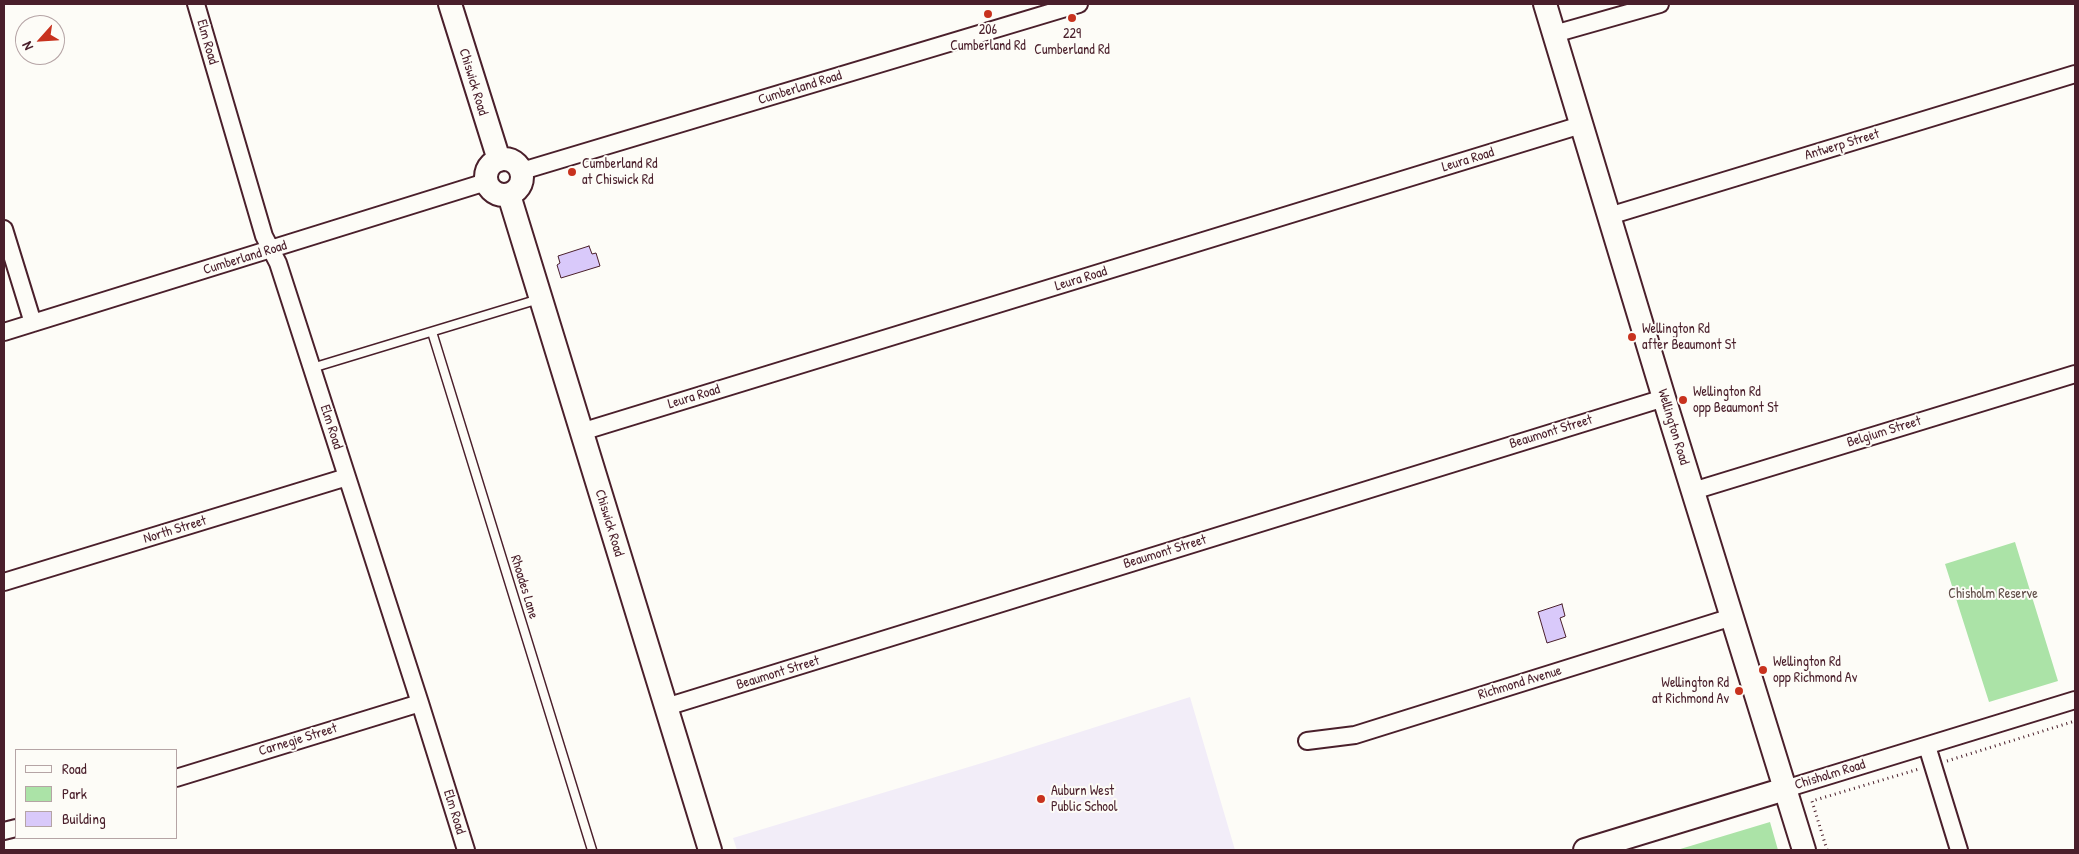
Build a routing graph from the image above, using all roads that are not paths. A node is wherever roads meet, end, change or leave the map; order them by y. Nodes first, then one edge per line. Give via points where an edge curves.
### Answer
1 (196, 4) edge
2 (450, 4) edge
3 (1078, 4) edge
4 (1545, 4) edge
5 (1660, 4) edge
6 (1554, 34) junction
7 (2075, 74) edge
8 (1581, 125) junction
9 (498, 160) junction
10 (522, 171) junction
11 (486, 182) junction
12 (509, 195) junction
13 (1609, 216) junction
14 (4, 229) edge
15 (271, 250) junction
16 (540, 298) junction
17 (33, 323) junction
18 (4, 332) edge
19 (432, 332) junction
20 (312, 368) junction
21 (2075, 374) edge
22 (1664, 398) junction
23 (581, 432) junction
24 (347, 477) junction
25 (1693, 491) junction
26 (4, 582) edge
27 (1732, 617) junction
28 (2075, 700) edge
29 (420, 703) junction
30 (666, 707) junction
31 (1307, 741) dead end
32 (1927, 746) junction
33 (178, 777) edge
34 (1785, 789) junction
35 (466, 850) edge
36 (592, 850) edge
37 (710, 850) edge
38 (1585, 850) edge
39 (1804, 850) edge
40 (1959, 850) edge

1 - 15 street, Elm Road via 264,236
2 - 9 main road, Chiswick Road
3 - 10 street, Cumberland Road
4 - 6 main road, Wellington Road
5 - 6 street
6 - 8 main road, Wellington Road
7 - 13 street, Antwerp Street
8 - 13 main road, Wellington Road
8 - 23 street, Leura Road
9 - 10 main road via 515,162
9 - 11 main road via 490,166
10 - 12 main road via 519,189
11 - 12 main road via 493,192
11 - 15 street, Cumberland Road
12 - 16 main road, Chiswick Road
13 - 22 main road, Wellington Road
14 - 17 street
15 - 17 street, Cumberland Road
15 - 20 street, Elm Road
16 - 19 lane
16 - 23 main road, Chiswick Road
17 - 18 street, Cumberland Road
19 - 20 lane
19 - 36 lane, Rhoades Lane
20 - 24 street, Elm Road
21 - 25 street, Belgium Street
22 - 25 main road, Wellington Road
22 - 30 street, Beaumont Street
23 - 30 main road, Chiswick Road
24 - 26 street, North Street
24 - 29 street, Elm Road
25 - 27 main road, Wellington Road
27 - 31 street, Richmond Avenue via 1354,735
27 - 34 main road, Wellington Road
28 - 32 street, Chisholm Road
29 - 33 street, Carnegie Street
29 - 35 street, Elm Road
30 - 37 main road, Chiswick Road
32 - 34 street, Chisholm Road
32 - 40 street
34 - 38 main road, Chisholm Road
34 - 39 main road, Wellington Road

